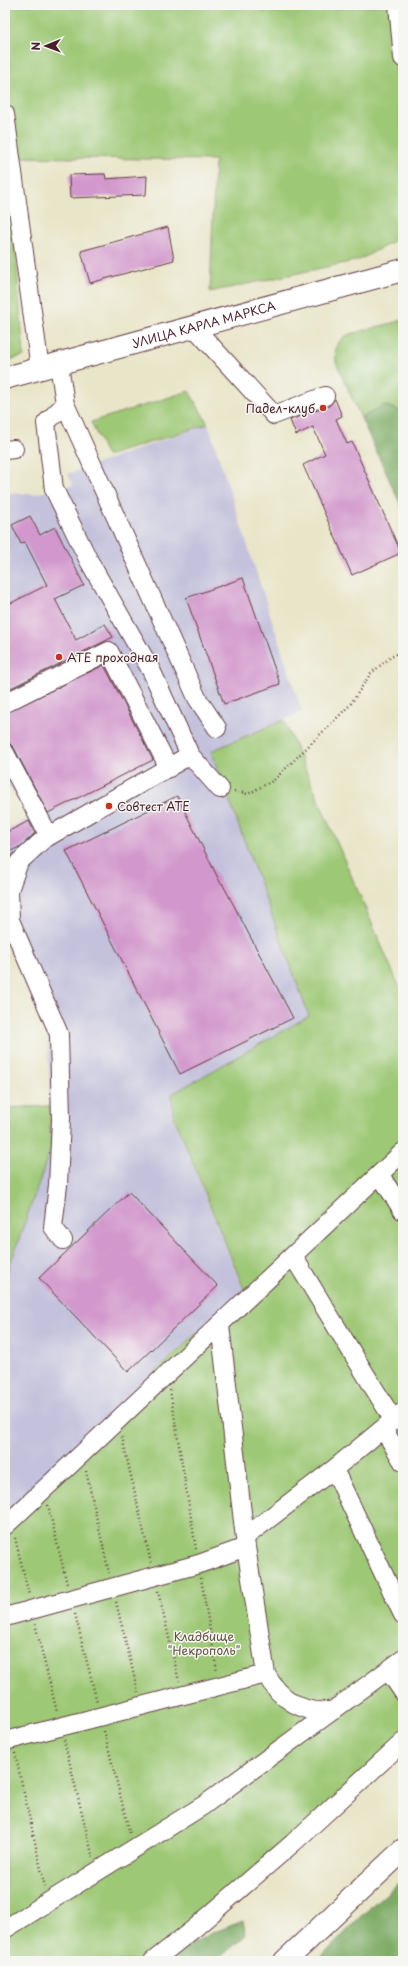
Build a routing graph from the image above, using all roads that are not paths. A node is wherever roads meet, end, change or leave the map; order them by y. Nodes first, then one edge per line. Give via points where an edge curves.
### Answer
1 (398, 5) edge
2 (403, 58) edge
3 (5, 114) edge
4 (403, 270) edge
5 (194, 328) junction
6 (49, 367) junction
7 (5, 378) edge
8 (325, 396) dead end
9 (65, 404) junction
10 (5, 702) edge
11 (217, 728) dead end
12 (5, 753) edge
13 (190, 755) junction
14 (169, 768) junction
15 (220, 789) road end
16 (49, 836) junction
17 (403, 1152) edge
18 (380, 1175) junction
19 (403, 1211) edge
20 (63, 1240) dead end
21 (293, 1256) junction
22 (220, 1325) junction
23 (393, 1421) edge
24 (403, 1462) edge
25 (334, 1469) junction
26 (8, 1523) edge
27 (246, 1542) junction
28 (403, 1615) edge
29 (5, 1617) edge
30 (403, 1659) edge
31 (388, 1670) junction
32 (266, 1674) junction
33 (403, 1692) edge
34 (304, 1709) junction
35 (334, 1710) junction
36 (309, 1729) junction
37 (8, 1740) edge
38 (403, 1742) edge
39 (403, 1850) edge
40 (5, 1929) edge
41 (153, 1961) edge
42 (285, 1961) edge

1 - 2 lane
3 - 6 lane
4 - 5 main road, УЛИЦА КАРЛА МАРКСА
5 - 6 main road, УЛИЦА КАРЛА МАРКСА
5 - 8 lane via 274,415
6 - 7 main road, УЛИЦА КАРЛА МАРКСА
6 - 9 lane
9 - 11 lane via 197,698
9 - 13 lane via 46,423 54,489 89,561 151,670
10 - 14 lane via 110,651
12 - 16 lane
13 - 14 lane
13 - 15 lane
14 - 16 lane
16 - 20 lane via 19,862 9,890 10,920 59,1034 61,1120 53,1227
17 - 18 lane
18 - 19 lane
18 - 21 lane
21 - 22 lane
21 - 23 lane
22 - 26 lane
22 - 27 lane
23 - 24 lane
23 - 25 lane
25 - 27 lane
25 - 28 lane
27 - 29 lane via 199,1564
27 - 32 lane
30 - 31 lane
31 - 33 lane
31 - 35 lane
32 - 34 lane via 280,1694
32 - 37 lane
34 - 35 lane via 319,1712
34 - 36 lane via 309,1720
35 - 36 lane
36 - 40 lane via 204,1805
38 - 41 lane via 293,1843
39 - 42 main road

